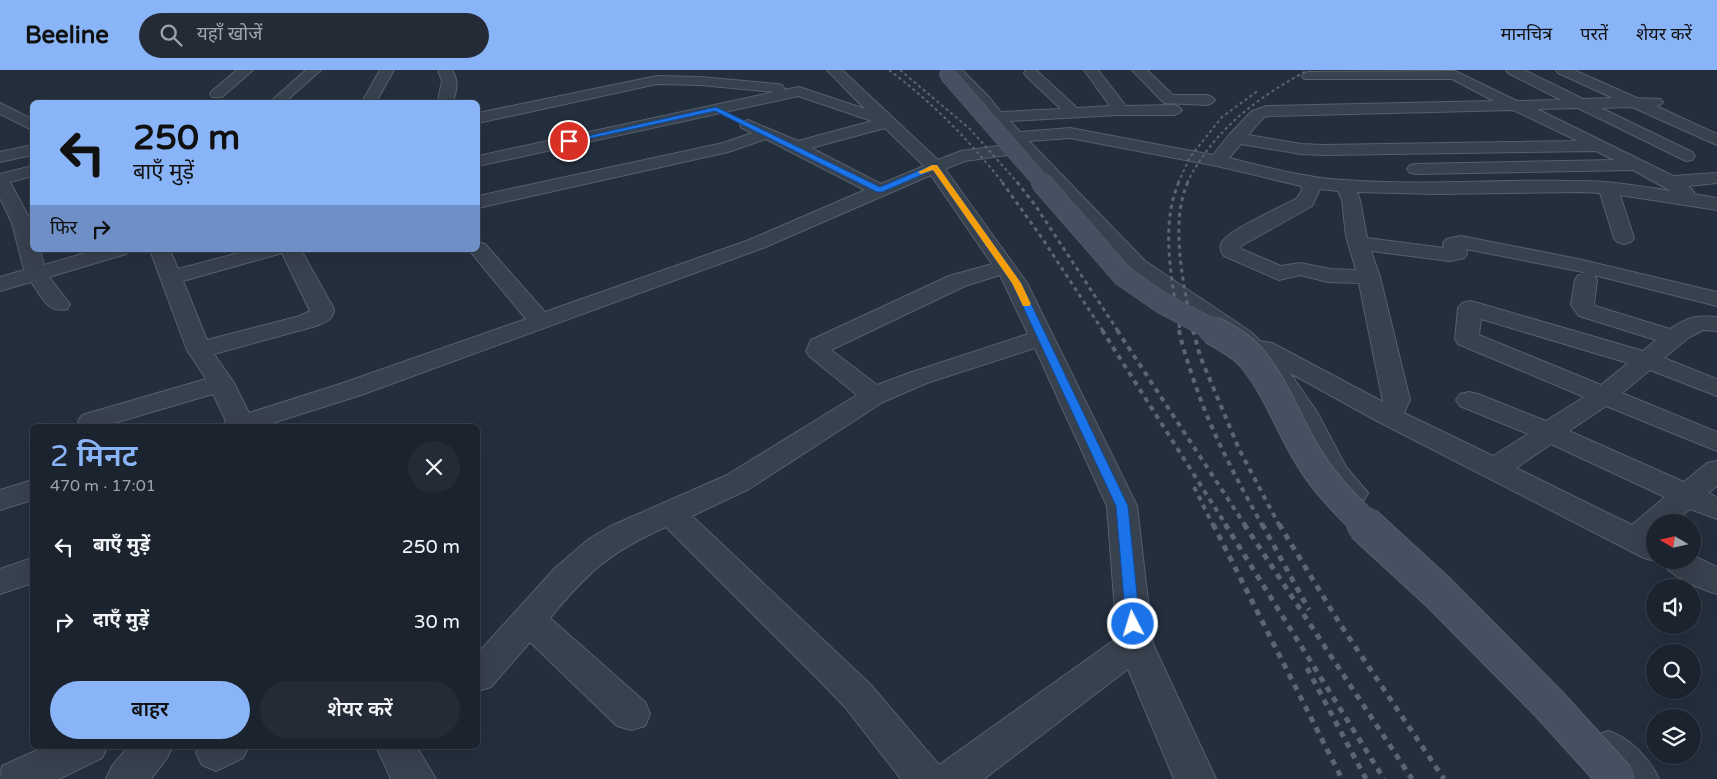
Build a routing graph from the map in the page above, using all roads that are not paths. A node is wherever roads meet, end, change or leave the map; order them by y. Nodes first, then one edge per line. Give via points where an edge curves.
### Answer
1 (246, 70) edge
2 (314, 70) edge
3 (387, 70) edge
4 (445, 70) edge
5 (834, 70) edge
6 (1091, 70) edge
7 (1139, 70) edge
8 (1513, 70) edge
9 (1563, 70) edge
10 (950, 72) edge
11 (1442, 72) edge
12 (1031, 73) dead end
13 (1309, 76) dead end
14 (798, 91) junction
15 (217, 94) dead end
16 (279, 100) edge
17 (370, 100) edge
18 (446, 100) dead end
19 (1207, 100) dead end
20 (1656, 102) dead end
21 (1635, 103) junction
22 (1580, 104) junction
23 (1513, 105) junction
24 (0, 108) edge
25 (716, 109) junction
26 (1174, 110) dead end
27 (1119, 111) junction
28 (1074, 114) junction
29 (997, 117) junction
30 (480, 118) edge
31 (888, 122) junction
32 (30, 124) edge
33 (765, 134) junction
34 (1302, 134) dead end
35 (1237, 136) junction
36 (1717, 140) edge
37 (1022, 142) junction
38 (1598, 146) junction
39 (796, 148) junction
40 (1390, 149) junction
41 (30, 150) edge
42 (1703, 156) edge
43 (0, 157) edge
44 (480, 160) edge
45 (1217, 161) junction
46 (1628, 161) junction
47 (934, 166) junction
48 (1416, 169) junction
49 (30, 172) edge
50 (1717, 178) edge
51 (0, 179) edge
52 (1309, 182) junction
53 (1670, 182) junction
54 (1345, 186) junction
55 (1437, 188) junction
56 (1608, 188) junction
57 (879, 190) junction
58 (481, 196) edge
59 (1694, 199) junction
60 (1717, 204) edge
61 (21, 224) edge
62 (1624, 238) dead end
63 (1358, 243) junction
64 (480, 250) edge
65 (113, 252) edge
66 (161, 252) edge
67 (266, 252) edge
68 (292, 252) edge
69 (1005, 267) junction
70 (36, 274) junction
71 (171, 277) junction
72 (1368, 278) junction
73 (1586, 280) dead end
74 (0, 284) edge
75 (1717, 299) edge
76 (59, 304) dead end
77 (540, 321) junction
78 (1717, 324) edge
79 (1242, 337) junction
80 (1042, 338) junction
81 (1674, 338) junction
82 (199, 350) junction
83 (1646, 360) junction
84 (221, 383) junction
85 (1717, 388) edge
86 (1604, 395) junction
87 (874, 396) junction
88 (1469, 400) dead end
89 (1389, 416) junction
90 (92, 421) dead end
91 (239, 424) edge
92 (246, 424) edge
93 (1548, 432) junction
94 (1717, 442) edge
95 (1494, 469) junction
96 (1717, 470) edge
97 (30, 491) edge
98 (1686, 496) junction
99 (0, 500) edge
100 (1717, 509) edge
101 (670, 514) junction
102 (1645, 544) edge
103 (1692, 569) edge
104 (30, 571) edge
105 (0, 582) edge
106 (1717, 582) edge
107 (528, 619) junction
108 (1135, 644) junction
109 (480, 674) edge
110 (631, 714) dead end
111 (82, 749) edge
112 (151, 749) edge
113 (397, 749) edge
114 (17, 779) edge
115 (127, 779) edge
116 (415, 779) edge
117 (926, 779) edge
118 (952, 779) edge
119 (1194, 779) edge
120 (1617, 779) edge
121 (1638, 779) edge

1 - 15 street
2 - 16 street
3 - 17 street
4 - 18 street via 450,82
5 - 31 street
6 - 27 street via 1121,109
7 - 19 street via 1171,101
8 - 22 street
9 - 21 street
10 - 29 street via 984,100
10 - 120 street, bridge via 1123,276 1162,304 1229,339 1249,355 1276,394 1311,461 1334,492 1542,697
11 - 13 street
11 - 23 street via 1455,75
12 - 28 street
14 - 25 street
14 - 30 street via 657,80
14 - 31 street
20 - 21 street
21 - 22 street
21 - 36 street
22 - 23 street
22 - 42 street
23 - 35 street via 1267,110 1258,114
23 - 38 street
24 - 32 street
25 - 33 street
25 - 44 street
26 - 27 street
27 - 28 street
28 - 29 street
29 - 37 street
31 - 39 street
31 - 47 street
33 - 39 street
33 - 58 street via 728,147
34 - 35 street
35 - 40 street via 1301,149
35 - 45 street
37 - 45 street via 1070,133
37 - 47 street via 961,156
37 - 79 street via 1137,266
38 - 40 street
38 - 46 street
39 - 57 street
40 - 48 street
41 - 43 street
42 - 46 street
45 - 52 street
46 - 48 street
46 - 53 street
47 - 57 street
47 - 69 street
48 - 55 street
49 - 51 street
50 - 53 street
51 - 61 street
52 - 54 street
52 - 72 street via 1311,190 1305,202 1245,234 1231,244 1231,252 1279,273 1300,269
53 - 59 street
54 - 55 street
54 - 63 street via 1352,200
55 - 56 street
56 - 59 street
56 - 62 street
57 - 77 street via 756,244
59 - 60 street
61 - 70 street
63 - 72 street
63 - 75 street via 1453,255 1457,254 1453,243 1458,242 1578,265
64 - 77 street
65 - 70 street
66 - 71 street
67 - 71 street
68 - 82 street via 322,314 308,321
69 - 80 street
69 - 87 street via 957,280 820,345 818,351 821,354
70 - 74 street
70 - 76 street
71 - 82 street
72 - 89 street via 1397,400
73 - 81 street via 1582,305 1587,312
77 - 92 street
78 - 81 street via 1695,323
79 - 89 street
79 - 121 street via 1278,374 1303,412 1334,472 1385,528 1485,618
80 - 87 street via 918,378
80 - 108 street via 1122,506
81 - 83 street
82 - 84 street
83 - 85 street
83 - 86 street
83 - 86 street via 1470,308 1467,339
84 - 90 street
84 - 91 street
86 - 93 street
86 - 94 street
87 - 101 street via 738,482
88 - 93 street
89 - 95 street
93 - 95 street
93 - 98 street
95 - 102 street
96 - 98 street
97 - 99 street
98 - 100 street
98 - 102 street
101 - 107 street via 627,531 601,546 577,566
101 - 117 street via 832,669
103 - 106 street
104 - 105 street
107 - 109 street
107 - 110 street
108 - 118 street
108 - 119 street
111 - 114 street
112 - 115 street
113 - 116 street

